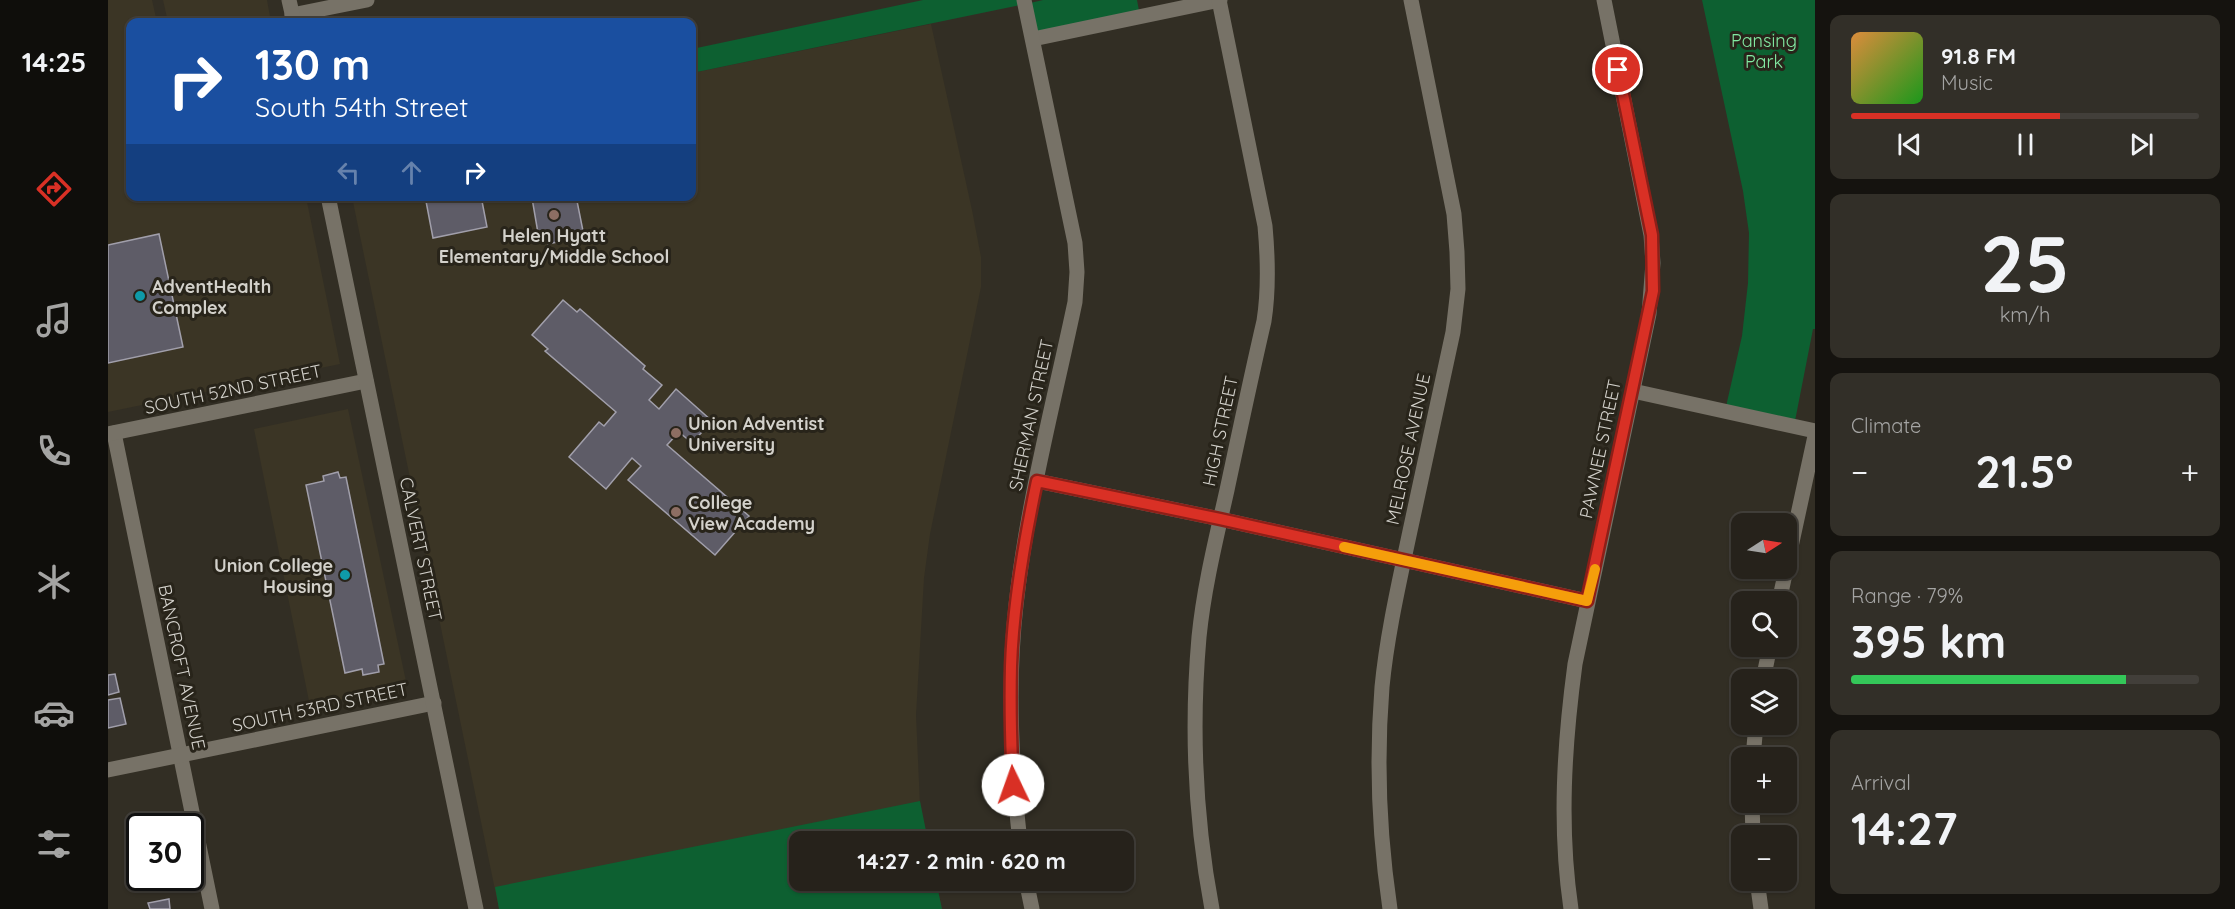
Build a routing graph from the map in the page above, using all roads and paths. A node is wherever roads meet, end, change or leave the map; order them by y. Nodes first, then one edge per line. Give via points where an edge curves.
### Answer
1 (289, 0) edge
2 (367, 0) edge
3 (1024, 0) edge
4 (1219, 0) edge
5 (1411, 0) edge
6 (1604, 0) edge
7 (293, 18) edge
8 (297, 18) edge
9 (1033, 39) junction
10 (329, 201) edge
11 (366, 381) junction
12 (1633, 391) junction
13 (1815, 431) edge
14 (111, 434) edge
15 (1815, 436) edge
16 (1037, 481) junction
17 (1220, 519) junction
18 (1404, 561) junction
19 (1781, 591) edge
20 (1587, 601) junction
21 (434, 703) junction
22 (180, 755) junction
23 (108, 770) edge
24 (1019, 831) edge
25 (1028, 891) edge
26 (1759, 891) edge
27 (212, 909) edge
28 (476, 909) edge
29 (1032, 909) edge
30 (1212, 909) edge
31 (1390, 909) edge
32 (1572, 909) edge
33 (1761, 909) edge

1 - 7 street
2 - 8 street
3 - 9 street, SHERMAN STREET
4 - 9 street
4 - 17 street, HIGH STREET via 1269,263 1264,321
5 - 18 street, MELROSE AVENUE via 1454,214 1458,290 1453,332
6 - 12 street, PAWNEE STREET via 1652,235 1653,291
9 - 16 street, SHERMAN STREET via 1075,243 1077,272 1075,302
10 - 11 street, CALVERT STREET
11 - 14 street, SOUTH 52ND STREET
11 - 21 street, CALVERT STREET
12 - 13 street
12 - 20 street, PAWNEE STREET
14 - 22 street, BANCROFT AVENUE
15 - 19 street
16 - 17 street
16 - 24 street, SHERMAN STREET via 1023,549 1011,664 1010,722
17 - 18 street
17 - 30 street, HIGH STREET via 1206,583 1195,692 1197,798
18 - 20 street
18 - 31 street, MELROSE AVENUE via 1388,641 1378,745 1379,805
20 - 32 street, PAWNEE STREET via 1568,711 1563,786
21 - 22 street, SOUTH 53RD STREET
21 - 28 street, CALVERT STREET
22 - 23 street, SOUTH 53RD STREET
22 - 27 street, BANCROFT AVENUE
25 - 29 street
26 - 33 street

